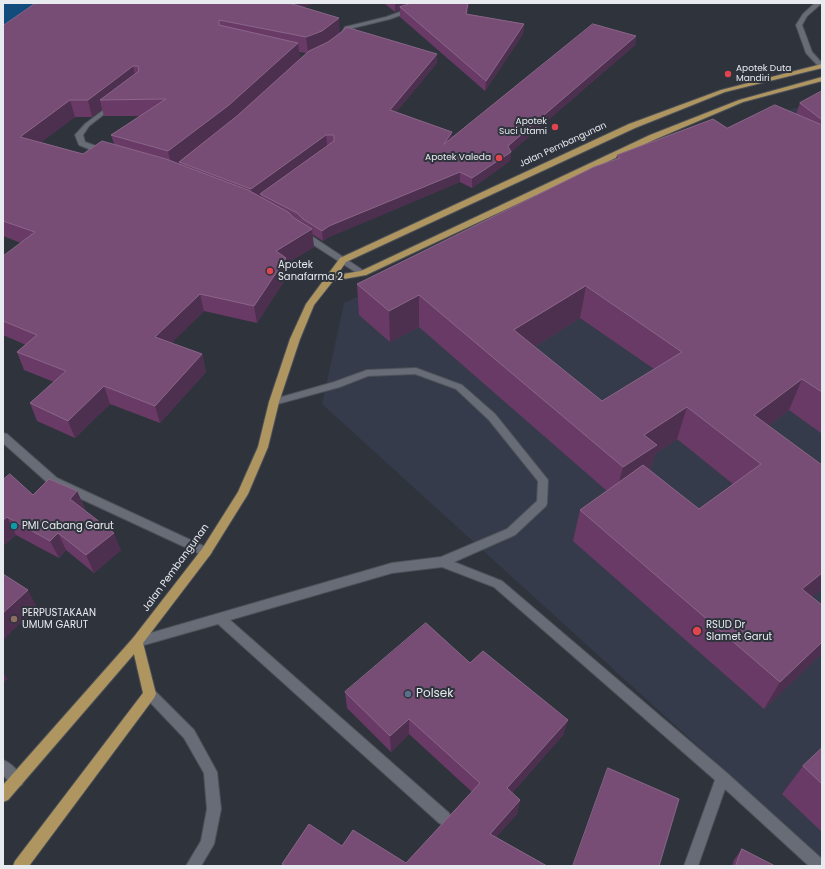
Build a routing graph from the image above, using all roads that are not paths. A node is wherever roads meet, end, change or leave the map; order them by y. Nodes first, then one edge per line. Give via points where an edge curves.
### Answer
1 (431, 3) edge
2 (819, 3) edge
3 (337, 41) edge
4 (822, 66) edge
5 (822, 79) edge
6 (122, 98) edge
7 (115, 156) edge
8 (294, 226) edge
9 (343, 260) junction
10 (363, 273) junction
11 (330, 279) junction
12 (274, 402) junction
13 (3, 437) edge
14 (206, 552) junction
15 (442, 562) junction
16 (220, 618) junction
17 (137, 642) junction
18 (150, 694) junction
19 (3, 766) edge
20 (722, 778) junction
21 (17, 780) junction
22 (3, 795) edge
23 (444, 818) dead end
24 (20, 866) edge
25 (193, 866) edge
26 (691, 866) edge
27 (819, 866) edge

1 - 3 street via 388,18 354,25 347,28
2 - 4 street via 805,15 799,25 809,53
4 - 9 main road, Jalan Pembangunan via 723,90 632,126
5 - 10 main road via 741,101 653,137
6 - 7 street via 78,135 82,143
8 - 9 street
9 - 10 street
9 - 11 main road, Jalan Pembangunan
10 - 11 main road
11 - 12 main road, Jalan Pembangunan via 310,304 295,339
12 - 14 main road, Jalan Pembangunan via 262,447 243,494
12 - 15 street via 337,385 367,373 416,371 459,387 492,417 543,480 542,503 511,532
13 - 14 street via 52,481
14 - 17 main road, Jalan Pembangunan
15 - 16 street via 392,568
15 - 20 street via 498,584
16 - 17 street
16 - 23 street
17 - 18 main road
17 - 21 main road, Jalan Pembangunan
18 - 24 main road
18 - 25 street via 189,734 210,772 214,809 207,844
19 - 21 street
20 - 26 street
20 - 27 street
21 - 22 main road, Jalan Pembangunan

